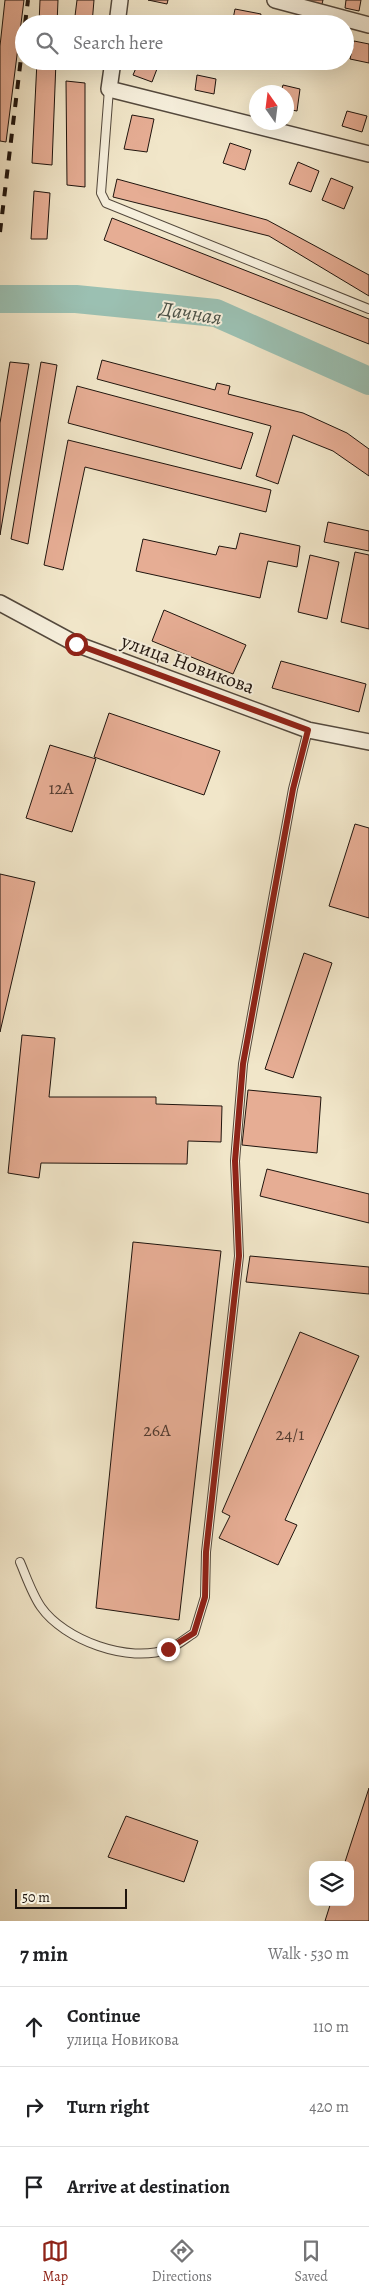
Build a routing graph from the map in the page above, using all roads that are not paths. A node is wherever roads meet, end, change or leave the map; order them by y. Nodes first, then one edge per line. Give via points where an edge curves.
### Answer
1 (120, 0) edge
2 (275, 0) edge
3 (118, 15) edge
4 (331, 15) edge
5 (354, 21) edge
6 (369, 25) edge
7 (112, 70) edge
8 (109, 89) junction
9 (369, 154) edge
10 (369, 309) edge
11 (0, 604) edge
12 (308, 730) junction
13 (369, 742) edge
14 (20, 1562) dead end

1 - 3 street
2 - 4 street
5 - 6 street
7 - 8 street
8 - 9 street
8 - 10 lane via 101,193 106,203
11 - 12 street, улица Новикова via 76,644
12 - 13 street, улица Новикова
12 - 14 lane via 293,789 243,1064 235,1161 239,1256 206,1552 205,1597 194,1633 168,1649 144,1654 116,1652 64,1631 40,1607

